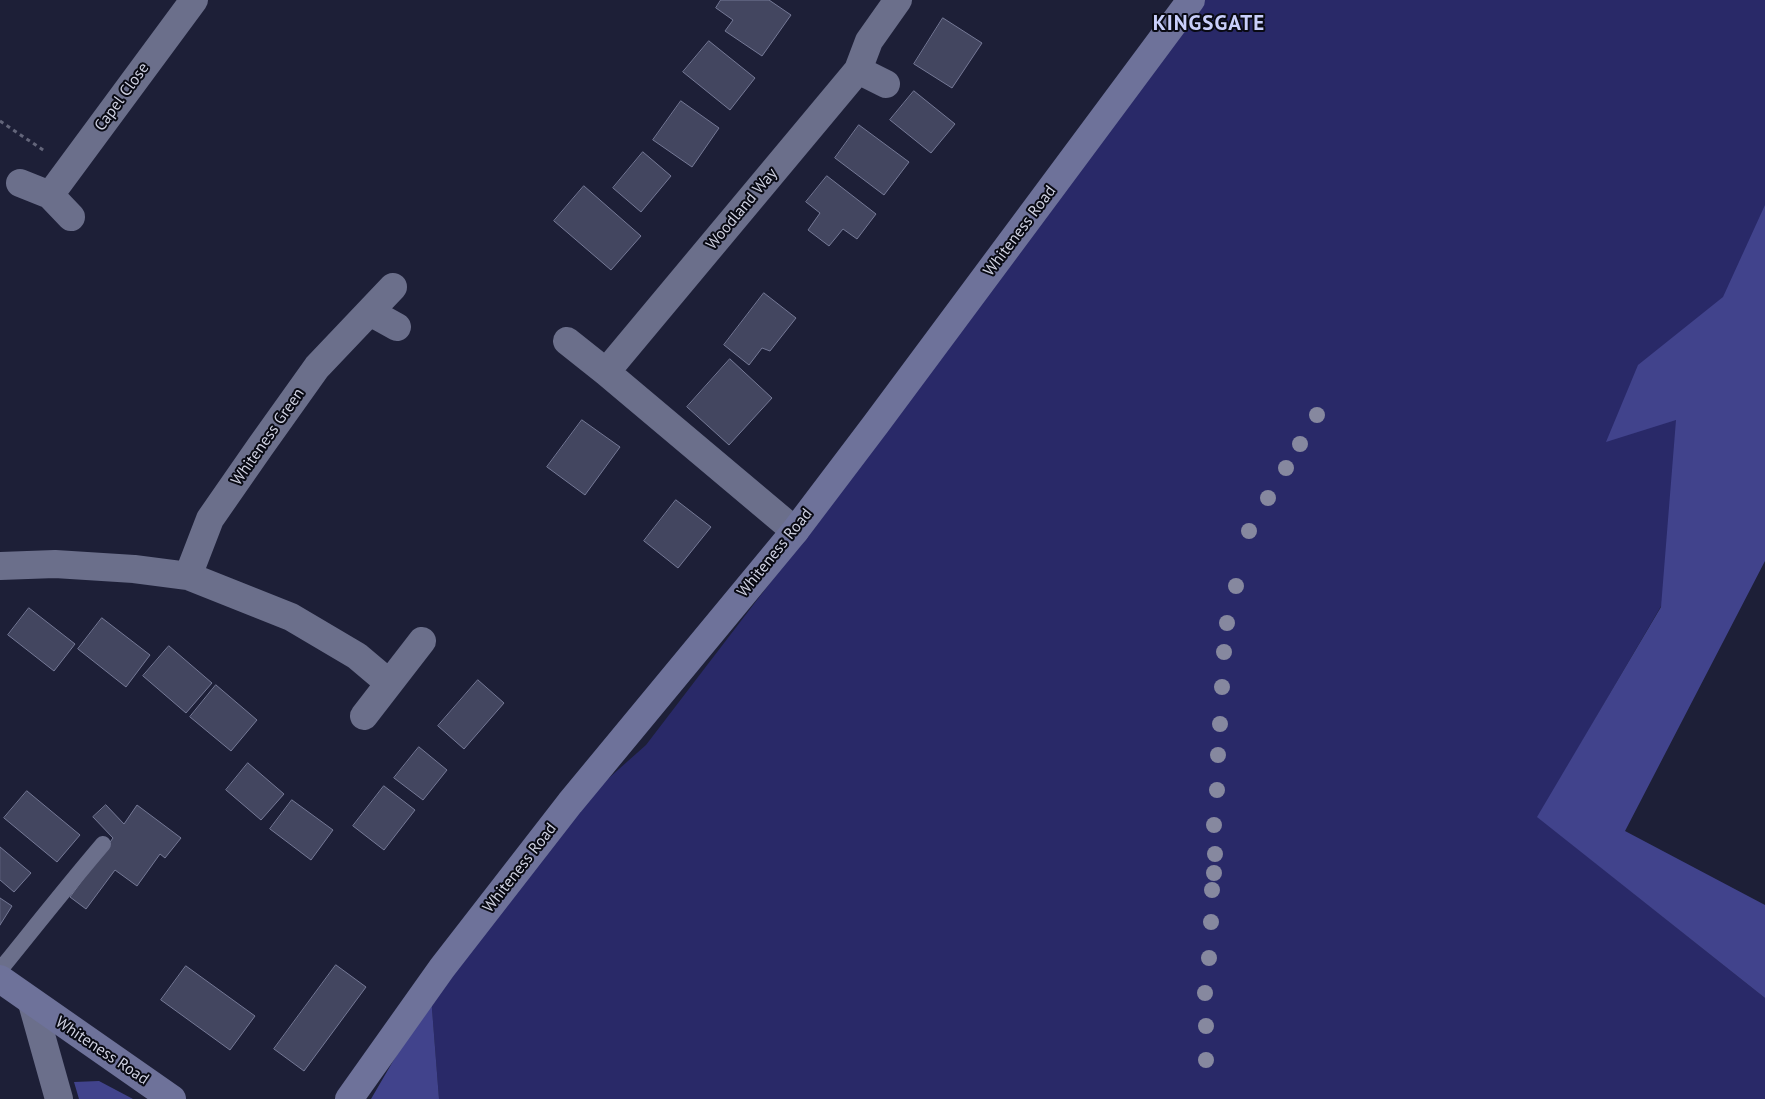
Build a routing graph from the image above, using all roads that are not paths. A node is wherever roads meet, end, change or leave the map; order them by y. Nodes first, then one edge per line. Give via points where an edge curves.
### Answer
1 (194, 0) edge
2 (898, 0) edge
3 (1191, 0) edge
4 (858, 70) junction
5 (886, 84) dead end
6 (20, 183) dead end
7 (50, 195) junction
8 (71, 217) dead end
9 (393, 287) dead end
10 (370, 312) junction
11 (396, 327) dead end
12 (567, 341) dead end
13 (606, 372) junction
14 (794, 531) junction
15 (0, 566) edge
16 (188, 576) junction
17 (422, 641) dead end
18 (389, 683) junction
19 (364, 716) dead end
20 (103, 844) dead end
21 (0, 970) edge
22 (0, 979) edge
23 (32, 1003) junction
24 (59, 1099) edge
25 (172, 1099) edge
26 (349, 1099) edge

1 - 7 street, Capel Close
2 - 4 street, Woodland Way via 869,41
3 - 14 main road, Whiteness Road
4 - 5 street
4 - 13 street, Woodland Way
6 - 7 street
7 - 8 street
9 - 10 street, Whiteness Green
10 - 11 street
10 - 16 street, Whiteness Green via 317,367 210,519
12 - 13 street
13 - 14 street
14 - 26 main road, Whiteness Road via 570,803 442,968
15 - 16 street via 54,564
16 - 18 street via 291,617 357,656
17 - 18 street
18 - 19 street
20 - 21 lane
22 - 23 main road, Whiteness Road
23 - 24 street
23 - 25 main road, Whiteness Road

